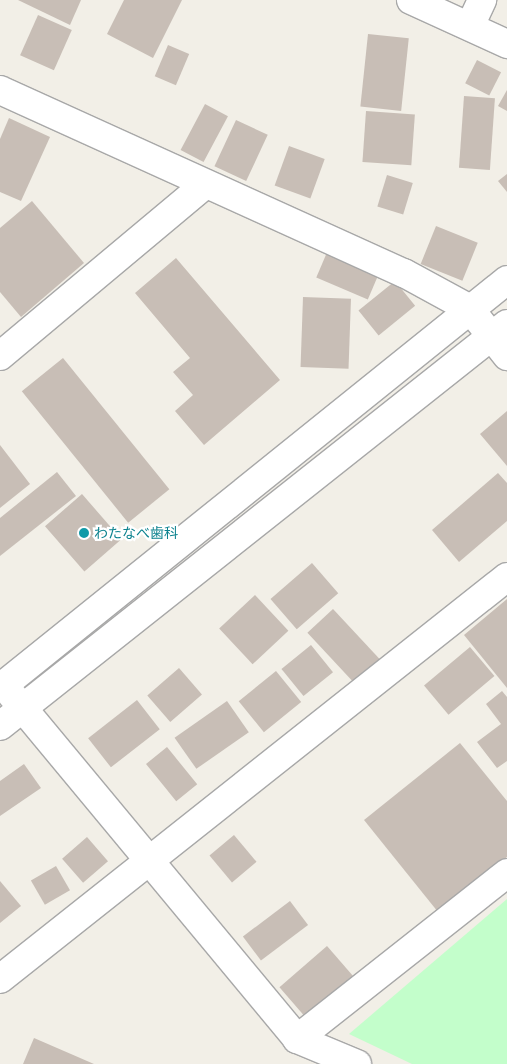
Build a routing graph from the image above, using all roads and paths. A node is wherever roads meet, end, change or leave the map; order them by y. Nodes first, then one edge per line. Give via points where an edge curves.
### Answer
1 (411, 0) edge
2 (482, 0) edge
3 (470, 26) junction
4 (507, 44) edge
5 (0, 90) edge
6 (206, 184) junction
7 (507, 280) edge
8 (470, 309) junction
9 (502, 339) edge
10 (0, 356) edge
11 (507, 577) edge
12 (1, 683) edge
13 (22, 709) junction
14 (0, 726) edge
15 (149, 861) junction
16 (507, 873) edge
17 (0, 980) edge
18 (297, 1038) junction
19 (357, 1064) edge

1 - 3 street
2 - 3 street
3 - 4 street
5 - 6 street
6 - 8 street via 404,273
6 - 10 street
7 - 8 street
8 - 9 street
8 - 12 street
9 - 13 street
11 - 15 street
12 - 13 street
13 - 14 street
13 - 15 street
15 - 17 street
15 - 18 street
16 - 18 street
18 - 19 street

